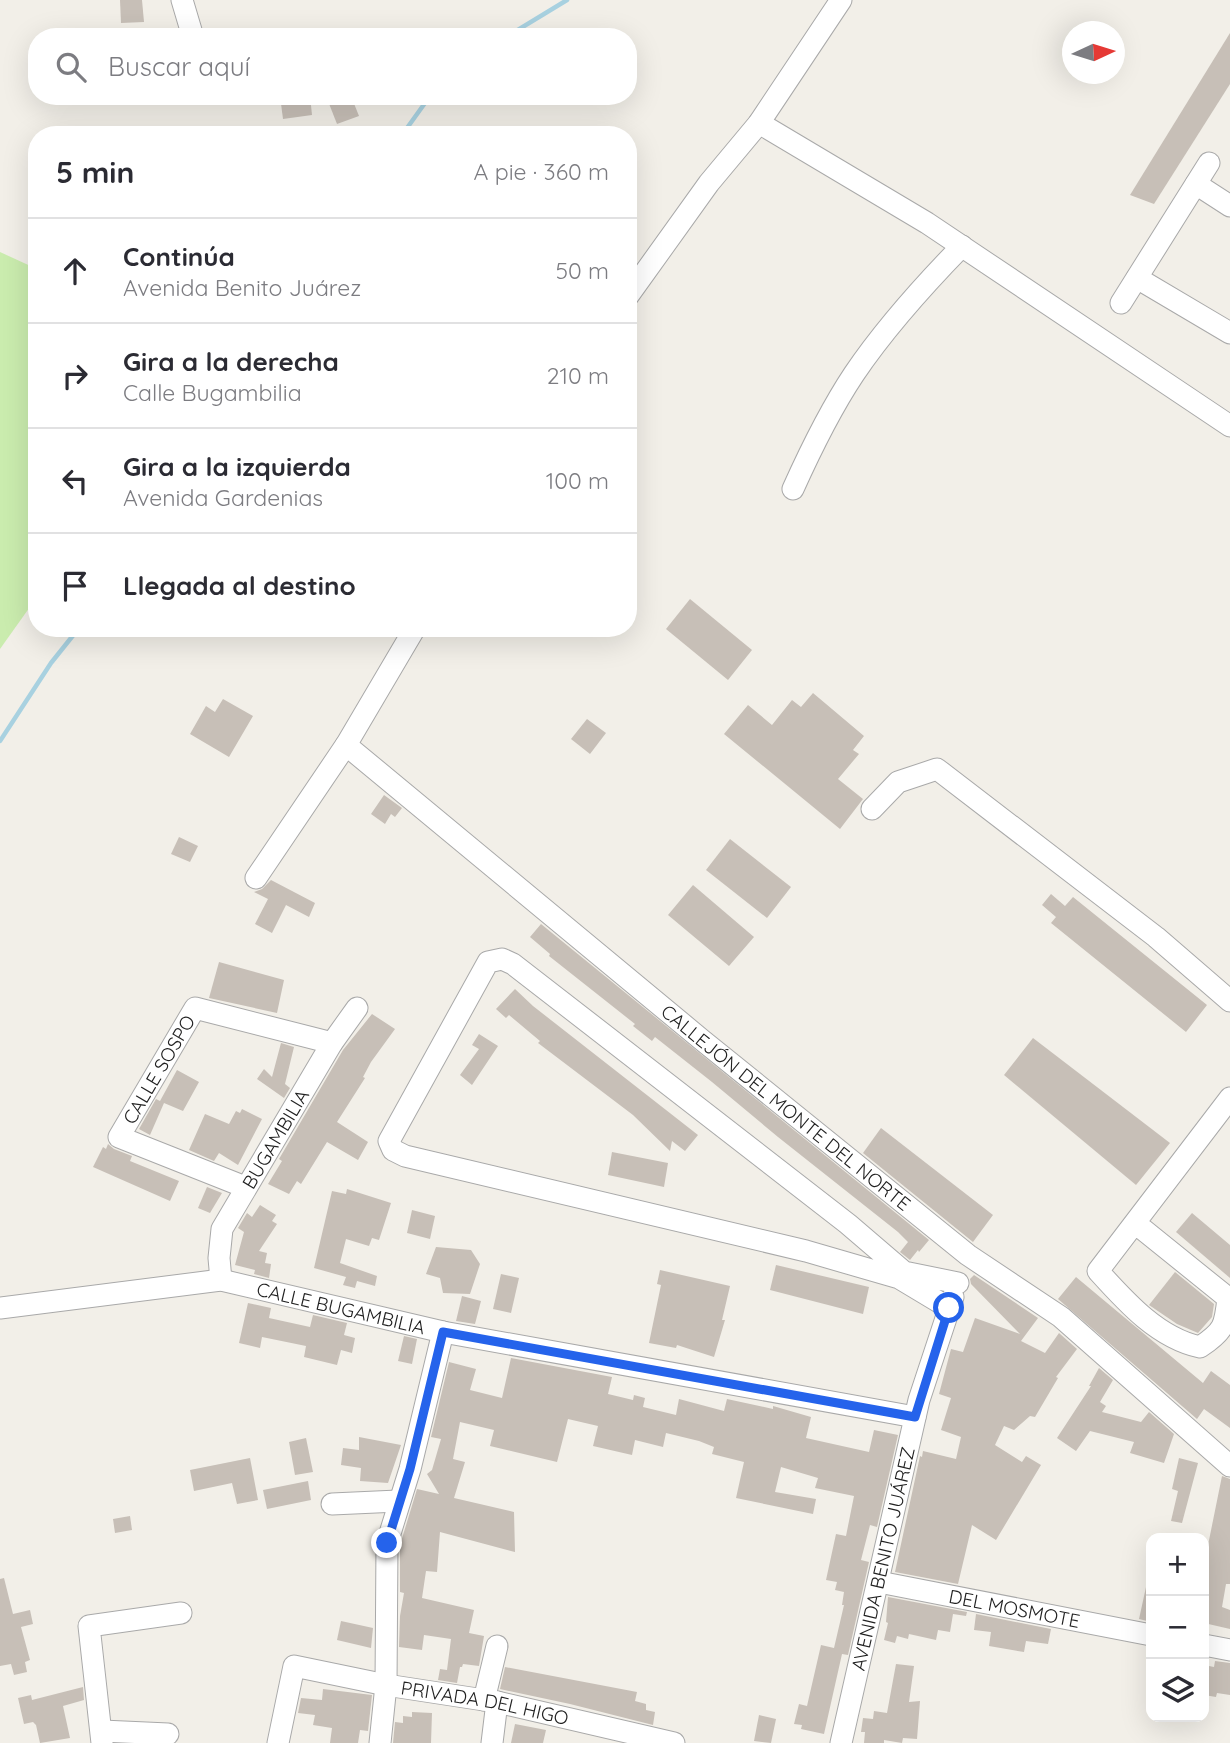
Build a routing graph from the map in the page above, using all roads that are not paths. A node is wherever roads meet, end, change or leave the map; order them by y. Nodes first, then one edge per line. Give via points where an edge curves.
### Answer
1 (182, 0) edge
2 (841, 0) edge
3 (190, 28) edge
4 (759, 123) junction
5 (1209, 163) dead end
6 (1196, 184) junction
7 (1230, 206) edge
8 (962, 246) junction
9 (1137, 278) junction
10 (637, 283) edge
11 (1121, 303) dead end
12 (1230, 333) edge
13 (1230, 426) edge
14 (793, 489) dead end
15 (410, 637) edge
16 (346, 745) junction
17 (872, 809) dead end
18 (256, 878) dead end
19 (1230, 1001) edge
20 (357, 1008) dead end
21 (332, 1043) junction
22 (1230, 1098) edge
23 (245, 1187) junction
24 (1135, 1223) junction
25 (848, 1224) junction
26 (968, 1255) junction
27 (830, 1259) junction
28 (901, 1275) junction
29 (221, 1280) junction
30 (958, 1283) junction
31 (0, 1308) edge
32 (949, 1308) junction
33 (443, 1332) junction
34 (915, 1417) junction
35 (1230, 1466) edge
36 (398, 1502) junction
37 (332, 1504) dead end
38 (879, 1582) junction
39 (181, 1613) dead end
40 (1146, 1634) edge
41 (497, 1646) dead end
42 (1209, 1646) edge
43 (1230, 1650) edge
44 (386, 1685) junction
45 (491, 1701) junction
46 (168, 1734) dead end
47 (102, 1737) edge
48 (278, 1743) edge
49 (380, 1743) edge
50 (492, 1743) edge
51 (674, 1743) edge
52 (841, 1743) edge

1 - 3 street
2 - 4 street
4 - 8 street
4 - 10 street
5 - 6 street
6 - 7 street
6 - 9 street
8 - 13 street
8 - 14 street via 922,287 854,374
9 - 11 street
9 - 12 street
15 - 16 street
16 - 18 street
16 - 26 street, CALLEJÓN DEL MONTE DEL NORTE
17 - 19 street via 898,782 937,769 1156,937
20 - 21 street, BUGAMBILIA
21 - 23 street, BUGAMBILIA
21 - 23 street, CALLE SOSPO via 195,1008 119,1137
22 - 24 street
23 - 29 street, BUGAMBILIA via 222,1229
24 - 24 street via 1098,1271 1154,1325 1183,1343 1200,1347 1215,1337 1225,1322 1227,1298
25 - 27 street
25 - 27 street via 502,959 488,962 389,1141 393,1150 405,1156
25 - 28 street
26 - 30 street, AVENIDA BENITO JUÁREZ
26 - 35 street, CALLEJÓN DEL MONTE DEL NORTE via 1061,1317
27 - 28 street
28 - 30 street
28 - 32 street
29 - 31 street
29 - 33 street, CALLE BUGAMBILIA
30 - 32 street, AVENIDA BENITO JUÁREZ
32 - 34 street, AVENIDA BENITO JUÁREZ
33 - 34 street, CALLE BUGAMBILIA
33 - 36 street
34 - 38 street, AVENIDA BENITO JUÁREZ
36 - 37 street
36 - 44 street via 387,1543
38 - 40 street, DEL MOSMOTE
38 - 52 street, AVENIDA BENITO JUÁREZ
39 - 47 street via 89,1626
41 - 45 street
42 - 43 street
44 - 45 street, PRIVADA DEL HIGO
44 - 48 street, PRIVADA DEL HIGO via 294,1667
44 - 49 street
45 - 50 street
45 - 51 street, PRIVADA DEL HIGO
46 - 47 street

